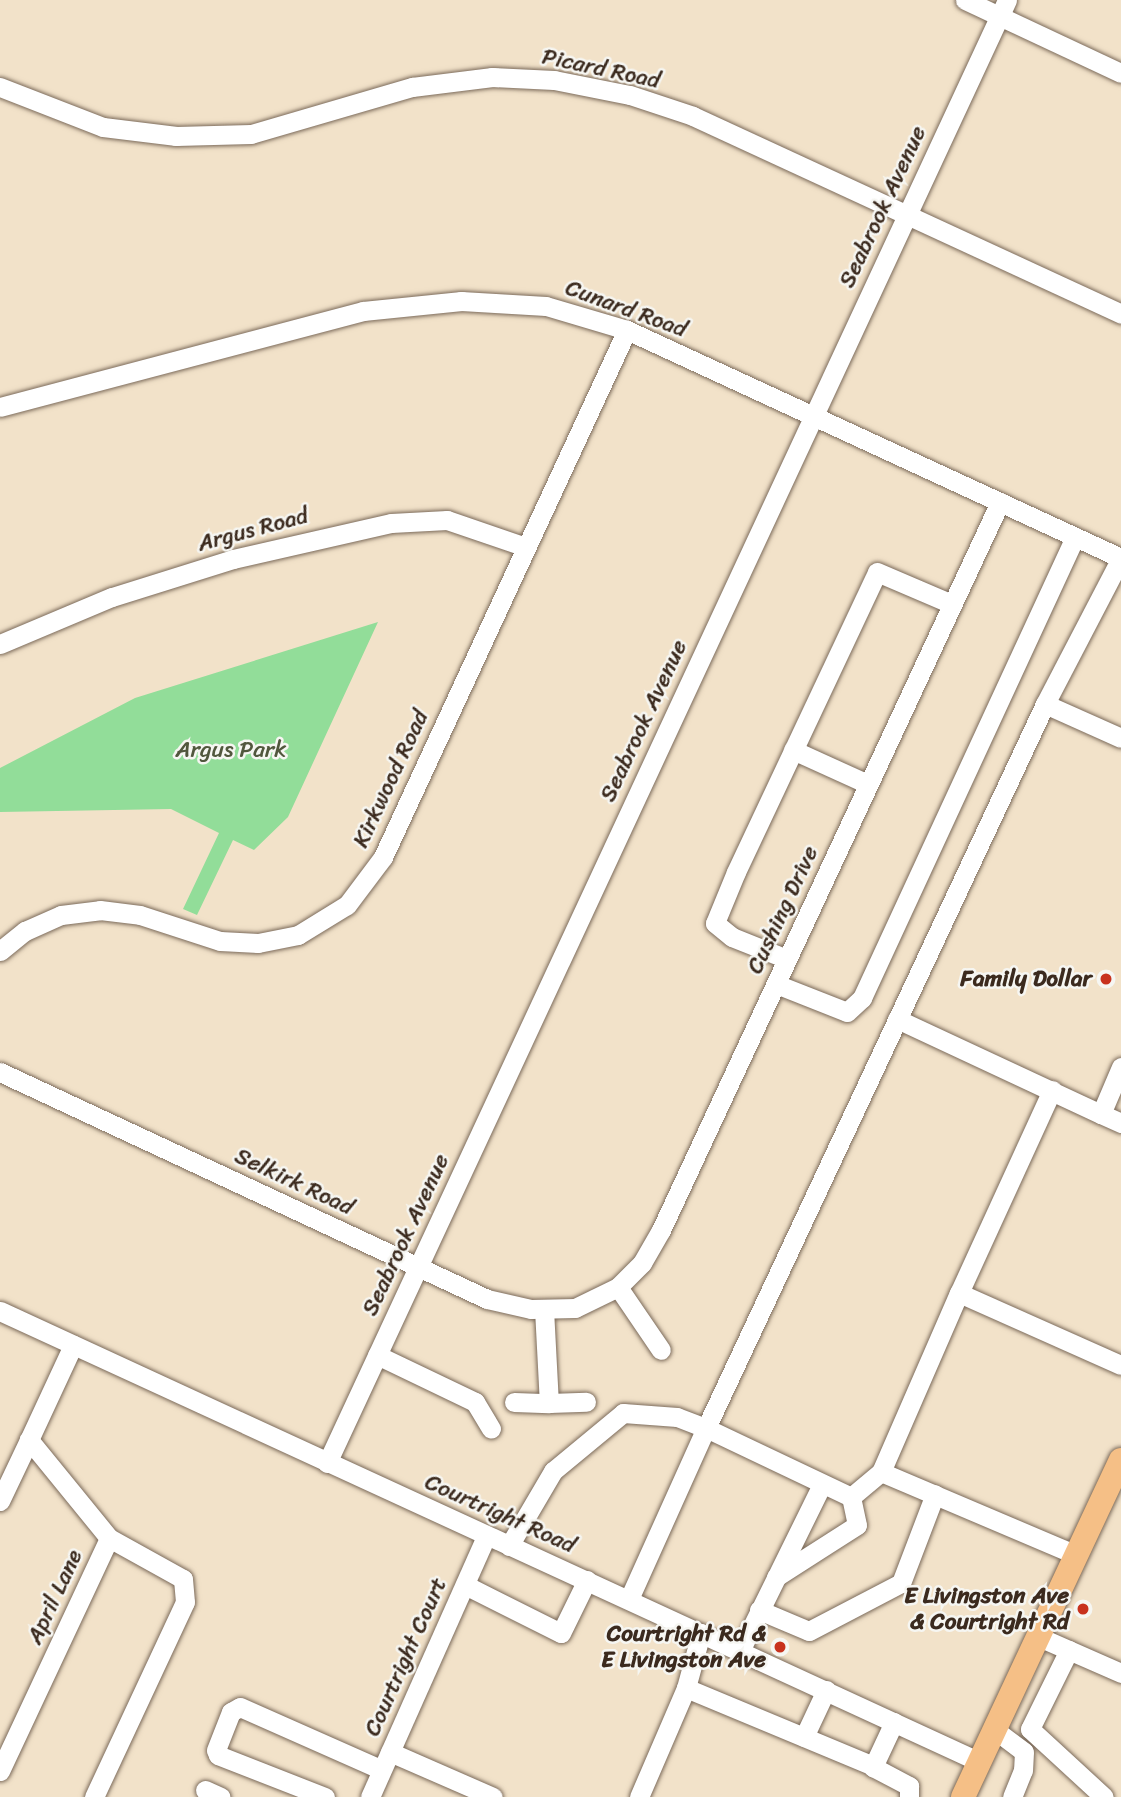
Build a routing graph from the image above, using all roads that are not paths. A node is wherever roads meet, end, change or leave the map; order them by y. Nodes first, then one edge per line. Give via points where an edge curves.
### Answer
1 (965, 0) edge
2 (1003, 8) edge
3 (1121, 73) edge
4 (0, 87) edge
5 (906, 216) junction
6 (1121, 314) edge
7 (627, 330) junction
8 (0, 407) edge
9 (814, 416) junction
10 (1000, 502) junction
11 (1075, 537) junction
12 (526, 547) junction
13 (1121, 558) edge
14 (1114, 589) edge
15 (952, 604) junction
16 (0, 644) edge
17 (1045, 704) junction
18 (1121, 738) edge
19 (793, 750) junction
20 (868, 784) junction
21 (0, 951) edge
22 (787, 958) junction
23 (776, 984) junction
24 (897, 1019) junction
25 (1121, 1067) edge
26 (0, 1073) edge
27 (1052, 1090) junction
28 (1101, 1114) junction
29 (1121, 1123) edge
30 (418, 1268) junction
31 (618, 1287) junction
32 (959, 1293) junction
33 (575, 1308) joint
34 (544, 1309) junction
35 (0, 1311) edge
36 (73, 1345) junction
37 (661, 1350) dead end
38 (377, 1355) junction
39 (1121, 1365) edge
40 (514, 1402) dead end
41 (586, 1402) dead end
42 (549, 1403) junction
43 (706, 1428) junction
44 (491, 1429) dead end
45 (29, 1440) junction
46 (1121, 1460) edge
47 (327, 1463) junction
48 (881, 1472) junction
49 (822, 1484) junction
50 (1116, 1486) edge
51 (935, 1494) junction
52 (851, 1497) junction
53 (0, 1501) edge
54 (486, 1537) junction
55 (109, 1538) junction
56 (509, 1546) junction
57 (1077, 1555) junction
58 (773, 1578) junction
59 (587, 1580) junction
60 (464, 1585) junction
61 (629, 1599) junction
62 (759, 1610) junction
63 (701, 1633) junction
64 (1039, 1637) junction
65 (1069, 1650) junction
66 (740, 1651) junction
67 (1121, 1673) edge
68 (686, 1688) junction
69 (826, 1690) junction
70 (894, 1722) junction
71 (995, 1730) junction
72 (804, 1737) junction
73 (386, 1761) junction
74 (980, 1762) junction
75 (873, 1766) junction
76 (0, 1771) edge
77 (94, 1797) edge
78 (325, 1797) edge
79 (370, 1797) edge
80 (493, 1797) edge
81 (639, 1797) edge
82 (909, 1797) edge
83 (963, 1797) edge
84 (1012, 1797) edge
85 (1104, 1797) edge

1 - 2 street
2 - 3 street
2 - 5 street, Seabrook Avenue
4 - 5 street, Picard Road via 103,127 176,136 251,134 412,87 492,77 554,80 630,95 693,116
5 - 6 street, Picard Road
5 - 9 street, Seabrook Avenue
7 - 8 street, Cunard Road via 546,306 461,301 363,311
7 - 9 street, Cunard Road
7 - 12 street, Kirkwood Road
9 - 10 street, Cunard Road
9 - 30 street, Seabrook Avenue
10 - 11 street, Cunard Road
10 - 15 street, Cushing Drive
11 - 13 street, Cunard Road
11 - 23 street via 862,998 847,1012
12 - 16 street, Argus Road via 447,520 391,523 233,559 112,597
12 - 21 street, Kirkwood Road via 383,857 347,905 298,936 258,943 220,941 140,915 100,910 61,915 25,931
13 - 14 street
14 - 17 street
15 - 19 street via 877,572
15 - 20 street, Cushing Drive
17 - 18 street
17 - 24 street
19 - 20 street
19 - 22 street via 715,923 732,937
20 - 22 street, Cushing Drive
22 - 23 street, Cushing Drive
23 - 31 street, Cushing Drive via 661,1230 642,1263
24 - 27 street
24 - 43 street
25 - 28 street
26 - 30 street, Selkirk Road
27 - 28 street
27 - 32 street
28 - 29 street
30 - 34 street, Selkirk Road via 487,1299
30 - 38 street, Seabrook Avenue
31 - 33 street, Cushing Drive
31 - 37 street
32 - 39 street
32 - 48 street
33 - 34 street, Selkirk Road
34 - 42 street
35 - 36 street, Courtright Road
36 - 45 street
36 - 47 street, Courtright Road
38 - 44 street via 475,1402
38 - 47 street, Seabrook Avenue
40 - 42 street
41 - 42 street
43 - 49 street
43 - 56 street via 677,1417 623,1413 553,1471
43 - 61 street
45 - 53 street
45 - 55 street, April Lane
46 - 50 main road
47 - 54 street, Courtright Road
48 - 51 street
48 - 52 street
49 - 52 street
49 - 58 street
50 - 57 main road
51 - 57 street
51 - 62 street via 901,1583 810,1631
52 - 58 street via 857,1525
54 - 56 street, Courtright Road
54 - 60 street, Courtright Court
55 - 76 street, April Lane
55 - 77 street via 183,1579 186,1602
56 - 59 street, Courtright Road
57 - 64 main road
58 - 62 street
59 - 60 street via 561,1633
59 - 61 street, Courtright Road
60 - 73 street, Courtright Court
61 - 63 street, Courtright Road
62 - 66 street
63 - 66 street, Courtright Road
63 - 68 street
64 - 65 street
64 - 71 main road
65 - 67 street
65 - 85 street via 1030,1729
66 - 69 street, Courtright Road
68 - 72 street
68 - 81 street
69 - 70 street, Courtright Road
69 - 72 street
70 - 74 street, Courtright Road
70 - 75 street
71 - 74 main road
71 - 84 street via 1024,1752 1023,1770
72 - 75 street
73 - 78 street via 330,1745 237,1708 216,1750 218,1755
73 - 79 street, Courtright Court
73 - 80 street
74 - 83 main road
75 - 82 street via 909,1786

